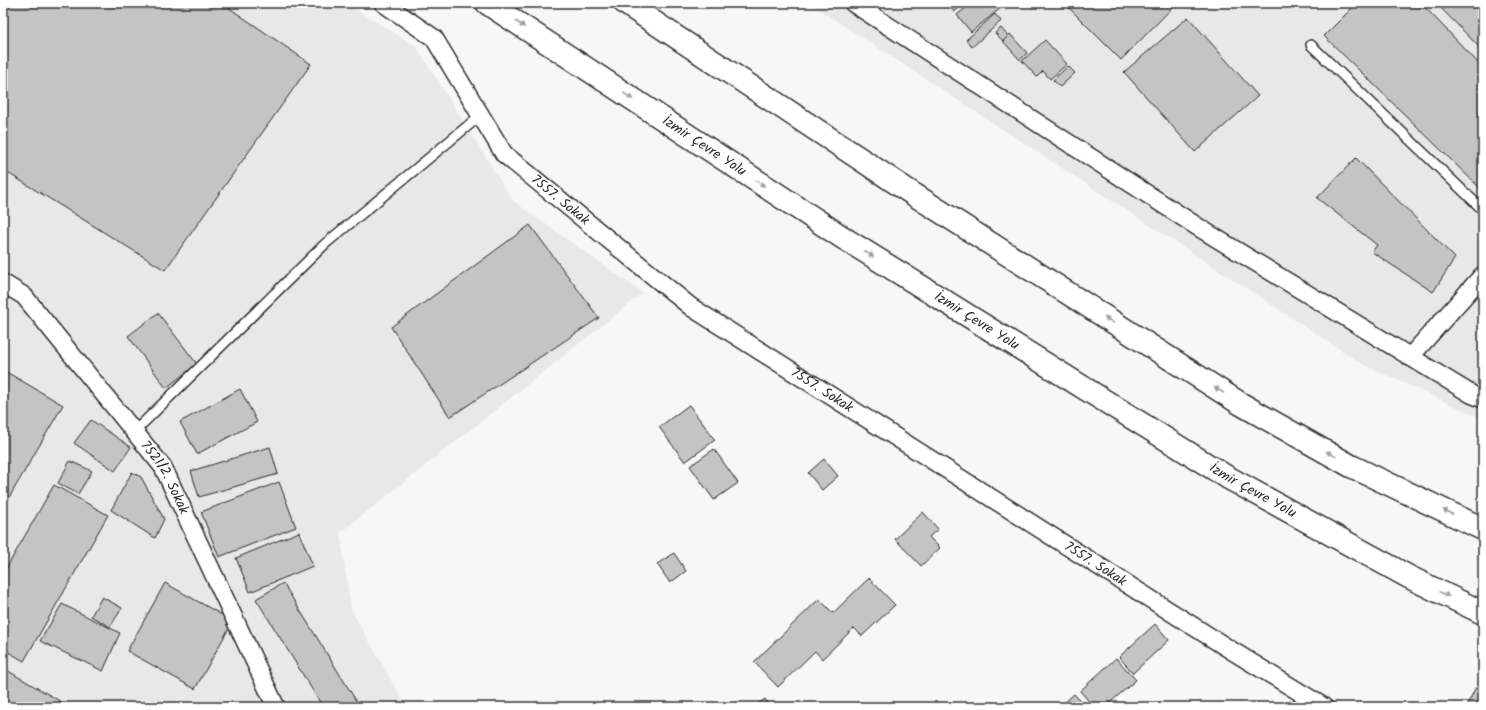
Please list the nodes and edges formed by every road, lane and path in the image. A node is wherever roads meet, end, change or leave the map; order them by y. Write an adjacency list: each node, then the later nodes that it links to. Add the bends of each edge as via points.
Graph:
1 (383, 3): 6 (street, 7557. Sokak, via 434,38)
2 (487, 3): 14 (highway, İzmir Çevre Yolu, one-way to 14, via 845,239 1228,477 1409,577)
3 (625, 3): 13 (highway, one-way to 3, via 1351,466 1241,404 916,196)
4 (853, 3): 10 (street, via 1198,227)
5 (1311, 45): 7 (lane)
6 (481, 115): 12 (lane, via 325,244); 16 (street, 7557. Sokak, via 504,154 691,307)
7 (1483, 210)
8 (1483, 275): 10 (street)
9 (3, 284): 12 (street, 7521/2. Sokak, via 24,296)
10 (1410, 357): 11 (street)
11 (1483, 399)
12 (135, 431): 15 (street, 7521/2. Sokak, via 164,467)
13 (1483, 529)
14 (1483, 613)
15 (276, 707)
16 (1324, 707)

